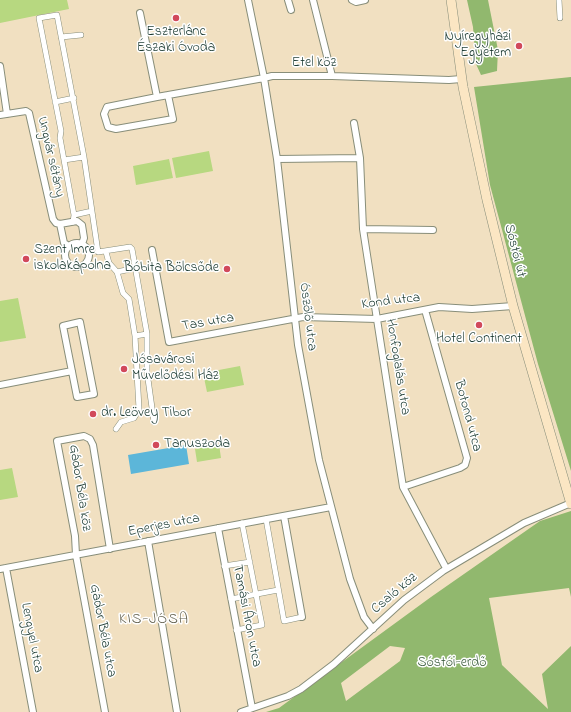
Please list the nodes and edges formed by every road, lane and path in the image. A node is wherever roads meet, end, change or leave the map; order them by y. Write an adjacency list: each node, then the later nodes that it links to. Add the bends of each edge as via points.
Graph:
1 (248, 0): 15 (street, Ószőlő utca)
2 (288, 0): 8 (street)
3 (312, 0): 14 (street)
4 (352, 0): 5 (street)
5 (365, 0)
6 (450, 0): 16 (main road, Sóstói út)
7 (558, 0): 10 (street)
8 (291, 10)
9 (140, 13): 18 (street)
10 (560, 18)
11 (81, 35): 12 (street)
12 (62, 38): 19 (street, Ungvár sétány); 20 (street, Ungvár sétány, via 57,15 39,18)
13 (0, 66): 21 (street)
14 (332, 76): 15 (street, Etel köz); 16 (street, Etel köz)
15 (264, 78): 17 (street, Etel köz); 25 (street, Ószőlő utca)
16 (461, 79): 40 (main road, Sóstói út)
17 (168, 95): 18 (street, Etel köz); 18 (street, Etel köz, via 172,119 116,129 108,127 104,114 107,107)
18 (157, 97)
19 (74, 98): 20 (street, Ungvár sétány); 24 (street, Ungvár sétány)
20 (55, 102): 27 (street, Ungvár sétány)
21 (8, 114): 22 (street); 31 (street, Ungvár sétány, via 26,111 29,113 49,205 53,219)
22 (0, 115)
23 (354, 123): 26 (street, Honfoglalás utca)
24 (84, 157): 27 (street, Ungvár sétány); 28 (street, Ungvár sétány)
25 (277, 158): 26 (street); 43 (street, Ószőlő utca)
26 (360, 158): 32 (street, Honfoglalás utca)
27 (64, 160): 29 (street, Ungvár sétány)
28 (92, 211): 29 (street); 37 (street, Ungvár sétány, via 98,252)
29 (74, 215): 30 (street, Ungvár sétány)
30 (72, 222): 31 (street); 34 (street, Ungvár sétány, via 77,221 82,225)
31 (60, 224): 35 (street, Ungvár sétány, via 64,243)
32 (363, 228): 33 (street); 42 (street, Honfoglalás utca)
33 (433, 230)
34 (82, 244): 35 (street); 35 (street, Ungvár sétány, via 88,251 88,258 85,263 77,266 69,264 66,257)
35 (69, 246)
36 (152, 250): 43 (street, Tas utca, via 169,342)
37 (106, 252): 38 (street, via 132,249); 39 (street, via 109,263)
38 (135, 268): 39 (street); 44 (street)
39 (117, 272): 45 (street, via 124,293 129,299)
40 (513, 306): 41 (street, Kond utca, via 472,309 440,307); 51 (main road, Sóstói út)
41 (425, 310): 42 (street, Kond utca); 50 (street, Botond utca, via 467,458 465,465 460,468)
42 (377, 318): 43 (street, Kond utca); 50 (street, Honfoglalás utca)
43 (295, 320): 52 (street, Ószőlő utca, via 307,399)
44 (147, 334): 45 (street); 48 (street, via 147,372)
45 (135, 336): 49 (street, via 139,408 134,418 121,422)
46 (72, 371): 46 (street, via 77,397 94,394 80,322 63,326); 47 (street)
47 (0, 385)
48 (154, 422)
49 (116, 429)
50 (403, 488): 63 (street, Honfoglalás utca)
51 (571, 503): 63 (street, Csaló köz, via 524,523)
52 (331, 507): 53 (street, Eperjes utca); 68 (street, Ószőlő utca, via 350,579 364,617)
53 (284, 516): 54 (street, Eperjes utca); 67 (street)
54 (266, 519): 55 (street, Eperjes utca); 64 (street)
55 (242, 523): 56 (street, Eperjes utca); 60 (street)
56 (218, 528): 57 (street, Eperjes utca); 61 (street, Tamási Áron utca)
57 (148, 541): 58 (street, Eperjes utca); 73 (street)
58 (110, 549): 59 (street, Eperjes utca); 59 (street, Gádor Béla köz, via 93,445 90,438 84,436 57,441 75,536)
59 (76, 555): 62 (street, Eperjes utca); 72 (street, Gádor Béla utca)
60 (250, 562): 61 (street); 65 (street)
61 (224, 566): 66 (street, Tamási Áron utca)
62 (3, 568): 71 (street, Lengyel utca)
63 (446, 568): 68 (street, Csaló köz, via 404,600)
64 (278, 590): 65 (street); 67 (street, via 284,621)
65 (256, 594): 66 (street); 69 (street, via 262,625)
66 (230, 599): 69 (street, Tamási Áron utca)
67 (302, 617)
68 (373, 629): 70 (street, Csaló köz, via 301,689)
69 (236, 630): 70 (street, Tamási Áron utca)
70 (252, 708): 74 (street, Csaló köz)
71 (33, 712)
72 (105, 712)
73 (177, 712)
74 (241, 712)

